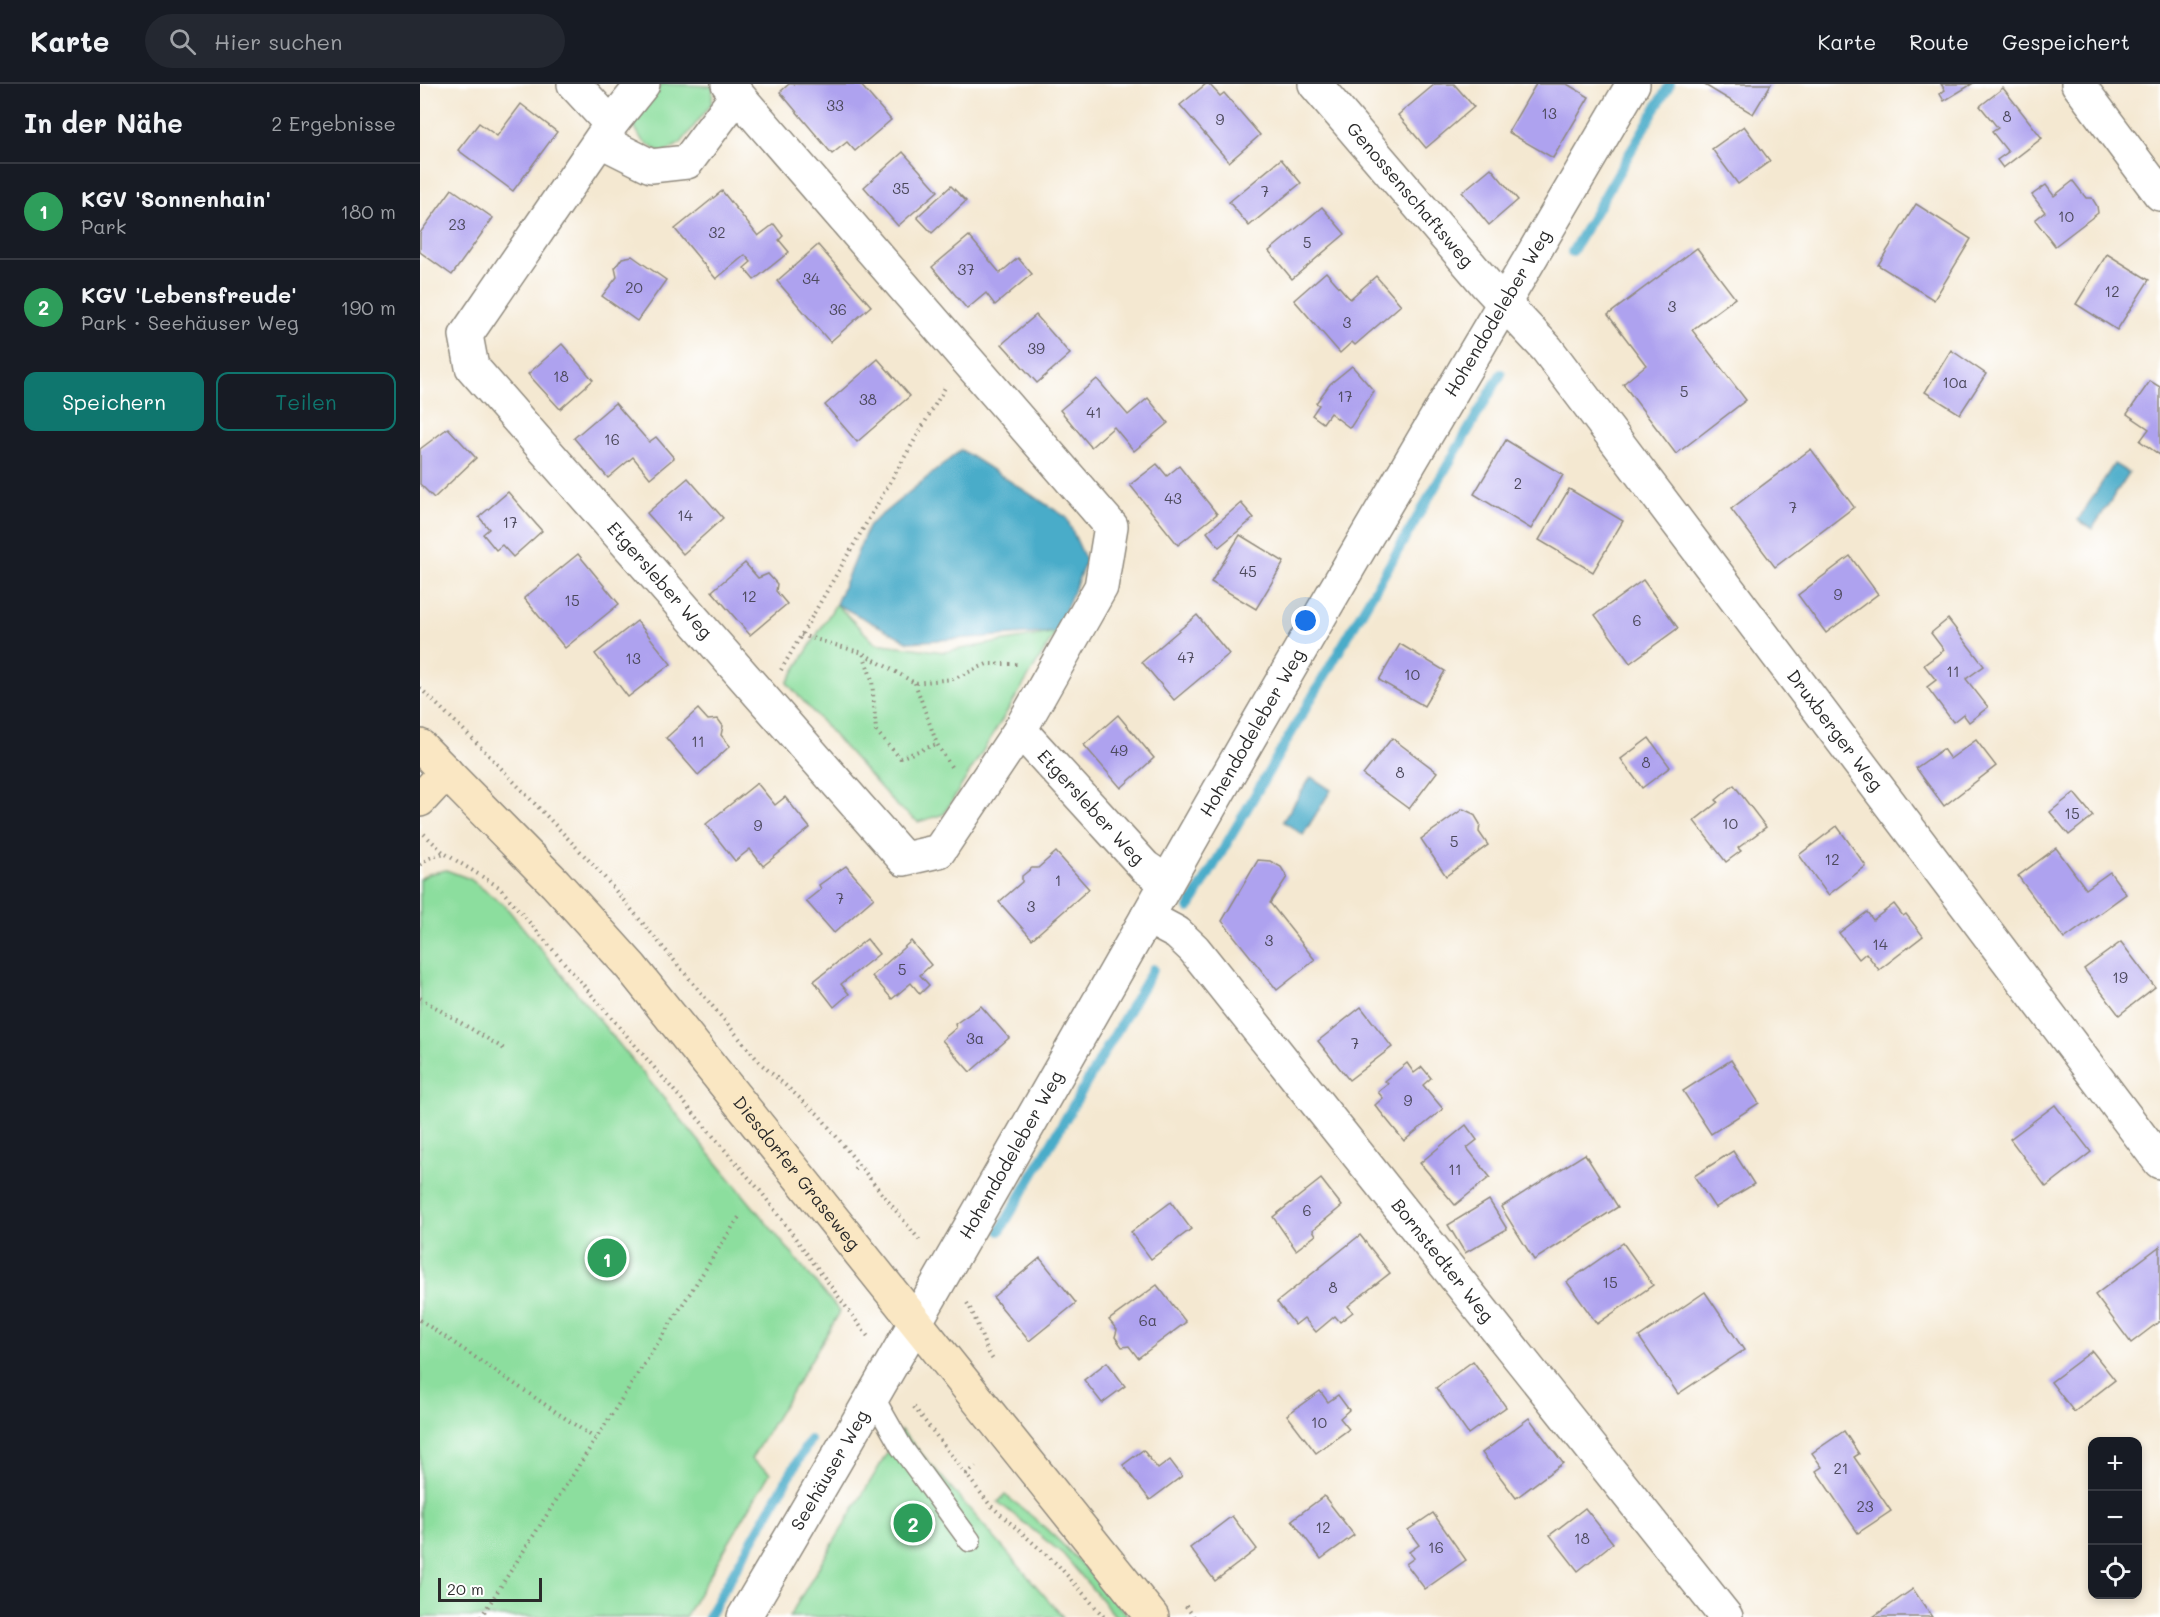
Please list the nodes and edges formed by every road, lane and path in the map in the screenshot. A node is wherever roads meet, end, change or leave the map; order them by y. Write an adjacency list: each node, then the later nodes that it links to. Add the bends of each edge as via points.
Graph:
1 (574, 84): 7 (street)
2 (643, 84): 7 (street, Etgersleber Weg)
3 (1315, 84): 9 (street, Genossenschaftsweg)
4 (1633, 84): 9 (street, Hohendodeleber Weg)
5 (2078, 84): 8 (street)
6 (733, 90): 7 (street, Etgersleber Weg, via 687,162 651,165); 10 (street, Etgersleber Weg)
7 (606, 133): 16 (street, Etgersleber Weg, via 466,336 472,367)
8 (2160, 194)
9 (1504, 303): 26 (street, Hohendodeleber Weg); 30 (street, Druxberger Weg, via 1547,349)
10 (963, 357): 11 (path); 13 (street, Etgersleber Weg, via 1111,526 1101,587)
11 (801, 635): 12 (path); 16 (path)
12 (863, 654): 14 (path); 18 (path, via 872,681 876,731 900,758)
13 (1048, 680): 14 (path, via 1017,664 987,664 953,679); 17 (street, Etgersleber Weg)
14 (915, 683): 18 (path)
15 (420, 688): 31 (path, via 599,871 761,1064 819,1115)
16 (764, 699): 22 (street, Etgersleber Weg, via 904,859 939,851)
17 (1020, 730): 22 (street, Etgersleber Weg); 26 (street, Etgersleber Weg, via 1145,867)
18 (937, 744): 22 (path)
19 (420, 746): 20 (main road, Diesdorfer Graseweg)
20 (446, 772): 21 (main road); 36 (main road, Diesdorfer Graseweg, via 631,967)
21 (420, 800)
22 (972, 802)
23 (420, 830): 24 (path)
24 (444, 853): 25 (path); 37 (path, via 499,887 762,1193)
25 (420, 866)
26 (1167, 882): 27 (street, Hohendodeleber Weg)
27 (1147, 917): 36 (street, Hohendodeleber Weg); 48 (street, Bornstedter Weg, via 1177,933 1194,950)
28 (420, 998): 29 (path)
29 (506, 1050)
30 (2160, 1162)
31 (859, 1165): 32 (path); 34 (path)
32 (854, 1169)
33 (741, 1214): 40 (path)
34 (924, 1245)
35 (420, 1320): 40 (path)
36 (916, 1323): 38 (street, Seehäuser Weg); 47 (main road, Diesdorfer Graseweg)
37 (872, 1343)
38 (873, 1397): 43 (lane, via 902,1448); 45 (street, Seehäuser Weg)
39 (913, 1405): 42 (path)
40 (596, 1439): 44 (path)
41 (975, 1467): 42 (path)
42 (966, 1474): 46 (path, via 990,1505 1058,1565)
43 (970, 1541)
44 (481, 1617)
45 (744, 1617)
46 (1104, 1617)
47 (1152, 1617)
48 (1726, 1617)

